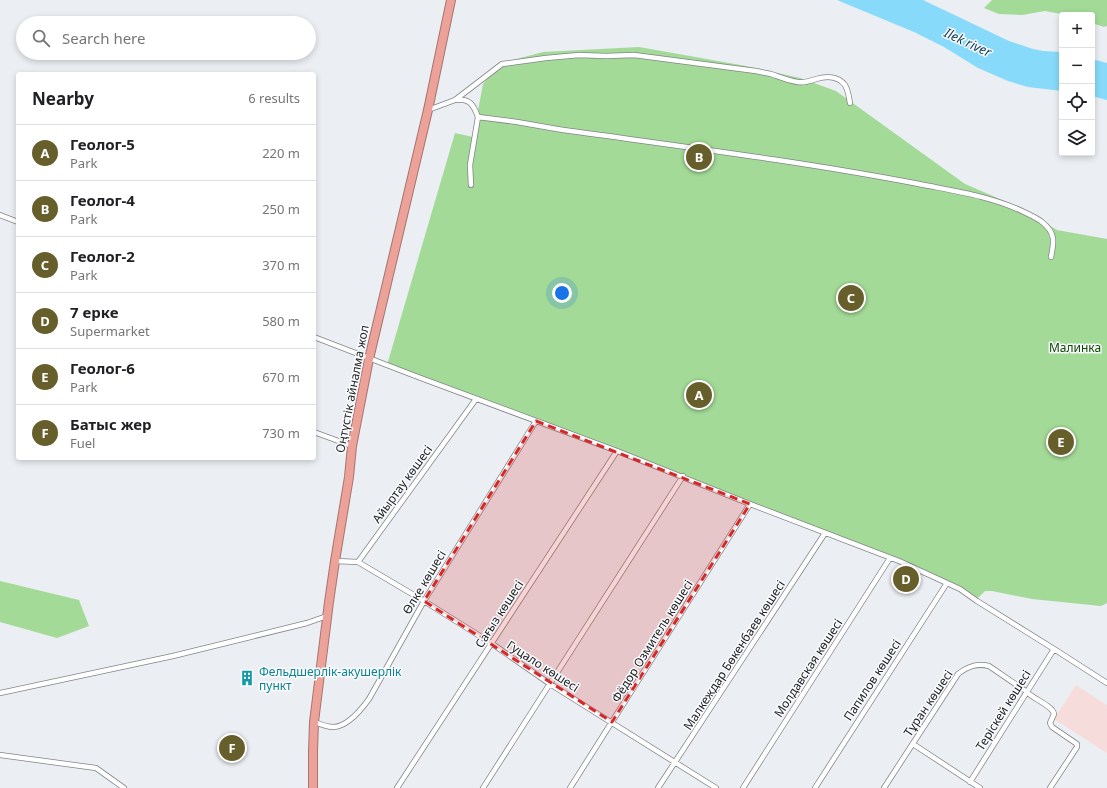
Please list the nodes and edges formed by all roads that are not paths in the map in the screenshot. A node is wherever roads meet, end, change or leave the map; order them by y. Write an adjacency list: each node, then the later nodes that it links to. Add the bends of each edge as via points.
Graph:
1 (451, 0): 4 (highway, Оңтүстік айналма жол)
2 (455, 100): 3 (street, via 502,64 579,55 634,55 756,71 790,81 810,82 826,77 833,78 845,85); 4 (street); 5 (street, via 463,99 469,102)
3 (850, 103)
4 (428, 110): 11 (highway, Оңтүстік айналма жол)
5 (478, 117): 6 (street, via 470,165); 9 (street, via 817,165 981,197 1012,206 1042,222 1053,235)
6 (472, 185)
7 (0, 215): 8 (street)
8 (16, 221)
9 (1051, 257)
10 (316, 338): 11 (street)
11 (369, 359): 12 (street); 15 (highway, Оңтүстік айналма жол)
12 (476, 399): 13 (street); 22 (street, Айыртау көшесі)
13 (536, 421): 16 (street); 24 (street, Өлке көшесі)
14 (316, 433): 15 (street)
15 (352, 446): 21 (highway, Оңтүстік айналма жол)
16 (617, 451): 17 (street); 26 (street, Сағыз көшесі)
17 (683, 476): 18 (street); 28 (street)
18 (750, 504): 19 (street); 33 (street, Фёдор Озмитель көшесі)
19 (826, 534): 20 (street); 36 (street, Малкеждар Бөкенбаев көшесі)
20 (890, 558): 23 (street); 45 (street, Молдавская көшесі)
21 (335, 561): 22 (street); 25 (highway, Оңтүстік айналма жол)
22 (358, 562): 24 (street, Гуцало көшесі)
23 (947, 582): 27 (street); 46 (street, Папилов көшесі)
24 (424, 601): 26 (street, Гуцало көшесі); 32 (street, Өлке көшесі, via 362,710 339,726 329,727)
25 (327, 616): 31 (street, via 173,656); 32 (highway, Оңтүстік айналма жол)
26 (491, 643): 28 (street, Гуцало көшесі); 40 (street, Сағыз көшесі)
27 (1054, 649): 29 (street); 30 (street, Теріскей көшесі)
28 (550, 684): 33 (street, Гуцало көшесі); 41 (street)
29 (1107, 684)
30 (1027, 692): 34 (street, Тұран көшесі, via 989,666 967,667 958,674); 37 (street, Теріскей көшесі); 49 (street, Тұран көшесі, via 1053,710 1050,723 1052,727 1077,744)
31 (0, 693)
32 (314, 722): 39 (highway, Оңтүстік айналма жол)
33 (612, 722): 36 (street, Гуцало көшесі); 42 (street, Фёдор Озмитель көшесі)
34 (913, 744): 37 (street); 47 (street, Тұран көшесі)
35 (0, 755): 38 (street, via 96,768)
36 (675, 762): 43 (street, Малкеждар Бөкенбаев көшесі); 44 (street, Гуцало көшесі)
37 (970, 782): 48 (street)
38 (124, 788)
39 (313, 788)
40 (397, 788)
41 (483, 788)
42 (570, 788)
43 (658, 788)
44 (716, 788)
45 (743, 788)
46 (815, 788)
47 (884, 788)
48 (980, 788)
49 (1050, 788)

